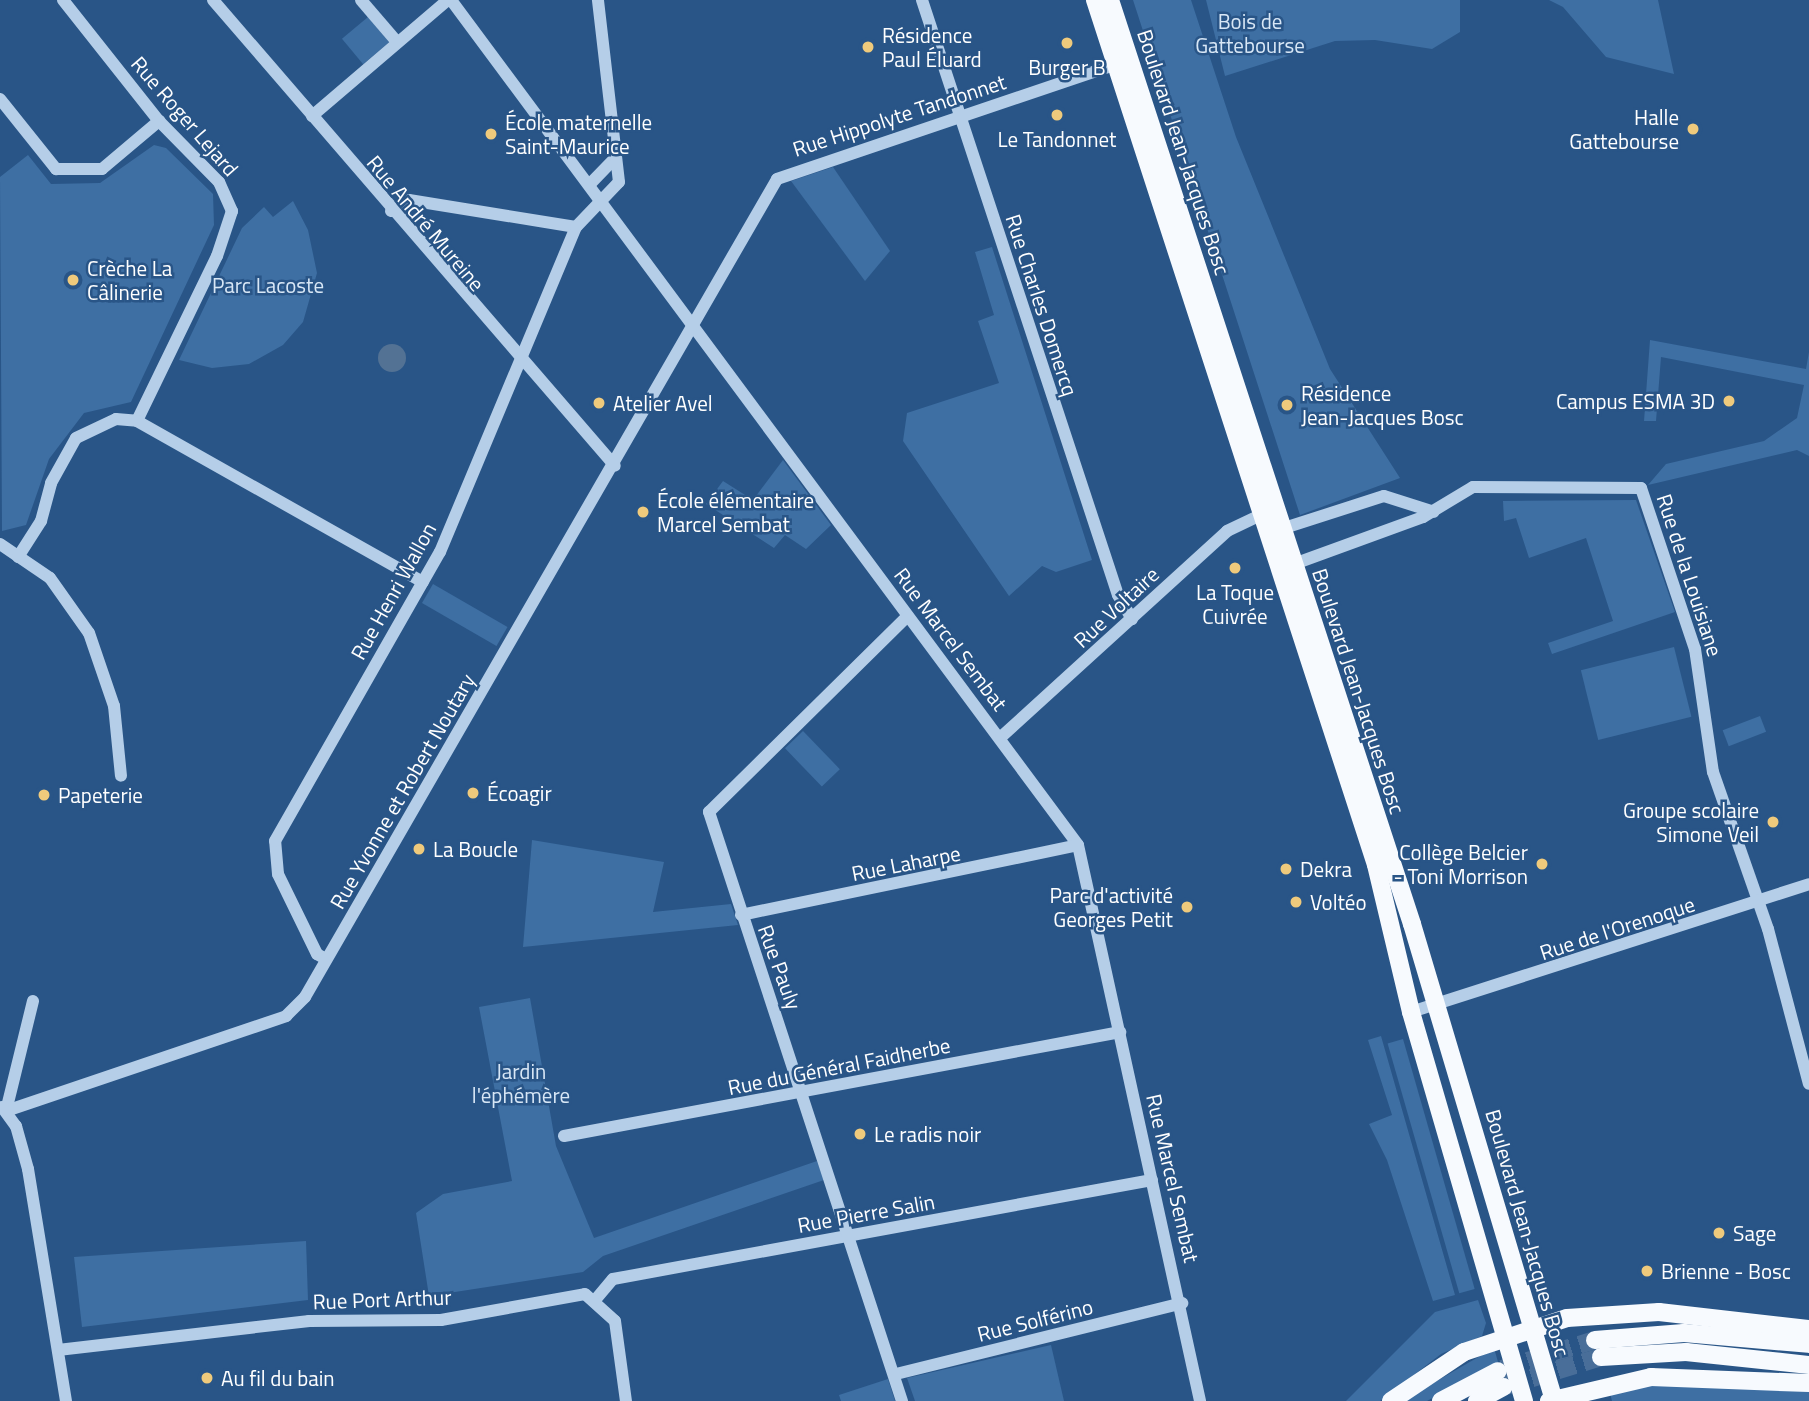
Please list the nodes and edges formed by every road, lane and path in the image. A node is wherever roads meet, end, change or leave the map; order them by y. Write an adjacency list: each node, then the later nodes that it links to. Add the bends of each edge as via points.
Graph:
1 (63, 0): 16 (street, Rue Roger Lejard)
2 (213, 0): 14 (street, Rue André Mureine)
3 (361, 0): 10 (street)
4 (450, 0): 10 (street); 18 (street, Rue Marcel Sembat)
5 (598, 0): 17 (street)
6 (922, 0): 15 (street, Rue Charles Domercq)
7 (1095, 0): 11 (main road, Boulevard Jean-Jacques Bosc)
8 (1110, 0): 9 (main road, Boulevard Jean-Jacques Bosc)
9 (1123, 38): 11 (street); 13 (main road, Boulevard Jean-Jacques Bosc)
10 (397, 43): 14 (street)
11 (1116, 64): 13 (street, via 1127,72); 15 (street, Rue Hippolyte Tandonnet); 26 (main road, Boulevard Jean-Jacques Bosc)
12 (0, 99): 16 (street, via 56,169 102,169)
13 (1147, 114): 26 (main road, Boulevard Jean-Jacques Bosc)
14 (312, 116): 20 (street, Rue André Mureine)
15 (960, 116): 22 (street, Rue Hippolyte Tandonnet, via 777,179); 35 (street, Rue Charles Domercq, via 1118,594)
16 (159, 121): 24 (street, Rue Roger Lejard, via 219,182 232,211 217,256)
17 (614, 159): 18 (street); 19 (street, via 619,183)
18 (590, 184): 19 (street, Rue Marcel Sembat)
19 (602, 201): 21 (street); 22 (street, Rue Marcel Sembat)
20 (391, 211): 21 (street, via 409,200); 23 (street, Rue André Mureine)
21 (576, 227): 23 (street, Rue Henri Wallon)
22 (694, 326): 25 (street, Rue Yvonne et Robert Noutary); 34 (street, Rue Marcel Sembat)
23 (518, 360): 25 (street, Rue André Mureine); 33 (street, Rue Henri Wallon)
24 (137, 421): 31 (street, via 93,424 76,438 51,483 41,521); 33 (street)
25 (615, 466): 43 (street, Rue Yvonne et Robert Noutary)
26 (1269, 511): 28 (main road, Boulevard Jean-Jacques Bosc); 35 (street, Rue Voltaire, via 1227,531)
27 (1434, 512): 28 (street, via 1384,496); 32 (street, Rue de la Louisiane); 41 (street, Rue de la Louisiane, via 1474,487 1641,488 1695,649 1711,762)
28 (1275, 531): 32 (main road, Boulevard Jean-Jacques Bosc); 38 (main road, Boulevard Jean-Jacques Bosc)
29 (0, 544): 31 (street)
30 (0, 552): 31 (street)
31 (18, 557): 37 (street, via 50,578 89,633 114,706)
32 (1294, 564): 45 (main road, Boulevard Jean-Jacques Bosc)
33 (423, 582): 43 (street, Rue Henri Wallon, via 275,841 278,874 317,954)
34 (908, 616): 36 (street, Rue Marcel Sembat); 42 (street, Rue Pauly, via 713,806 710,819)
35 (1132, 619): 36 (street, Rue Voltaire)
36 (1001, 737): 39 (street, Rue Marcel Sembat)
37 (121, 776)
38 (1362, 820): 45 (street, via 1385,862 1420,979); 46 (main road, Boulevard Jean-Jacques Bosc, via 1394,926)
39 (1077, 845): 42 (street, Rue Laharpe); 47 (street, Rue Marcel Sembat)
40 (1809, 884): 41 (street, Rue de l'Orenoque)
41 (1756, 902): 45 (street, Rue de l'Orenoque); 48 (street, Rue de la Louisiane)
42 (741, 915): 49 (street, Rue Pauly)
43 (326, 959): 50 (street, Rue Yvonne et Robert Noutary, via 286,1016)
44 (33, 1001): 50 (street)
45 (1437, 1005): 46 (street, Rue de l'Orenoque); 56 (main road, Boulevard Jean-Jacques Bosc)
46 (1411, 1012): 58 (main road, Boulevard Jean-Jacques Bosc)
47 (1121, 1032): 49 (street, Rue du Général Faidherbe); 52 (street, Rue Marcel Sembat)
48 (1809, 1084)
49 (803, 1093): 51 (street, Rue du Général Faidherbe); 53 (street, Rue Pauly)
50 (3, 1108): 60 (street, via 29,1169)
51 (564, 1136)
52 (1152, 1180): 53 (street, Rue Pierre Salin); 55 (street, Rue Marcel Sembat)
53 (849, 1236): 54 (street, Rue Pierre Salin, via 613,1279); 62 (street, Rue Pauly)
54 (596, 1299): 60 (street, Rue Port Arthur, via 569,1294 441,1320 309,1321); 65 (street, via 615,1321)
55 (1182, 1303): 62 (street, Rue Solférino); 67 (street, Rue Marcel Sembat)
56 (1532, 1326): 57 (main road, via 1587,1315 1659,1312); 58 (main road); 72 (main road, Boulevard Jean-Jacques Bosc)
57 (1809, 1329)
58 (1504, 1335): 68 (main road, via 1437,1365); 71 (main road, Boulevard Jean-Jacques Bosc)
59 (1809, 1344): 61 (main road, via 1684,1333 1598,1349 1686,1352)
60 (58, 1350): 64 (street)
61 (1809, 1365)
62 (896, 1374): 66 (street, Rue Pauly)
63 (1809, 1383): 72 (main road, via 1651,1377)
64 (66, 1401)
65 (626, 1401)
66 (902, 1401)
67 (1200, 1401)
68 (1391, 1401)
69 (1441, 1401): 70 (main road, via 1501,1379)
70 (1477, 1401)
71 (1524, 1401)
72 (1552, 1401)

